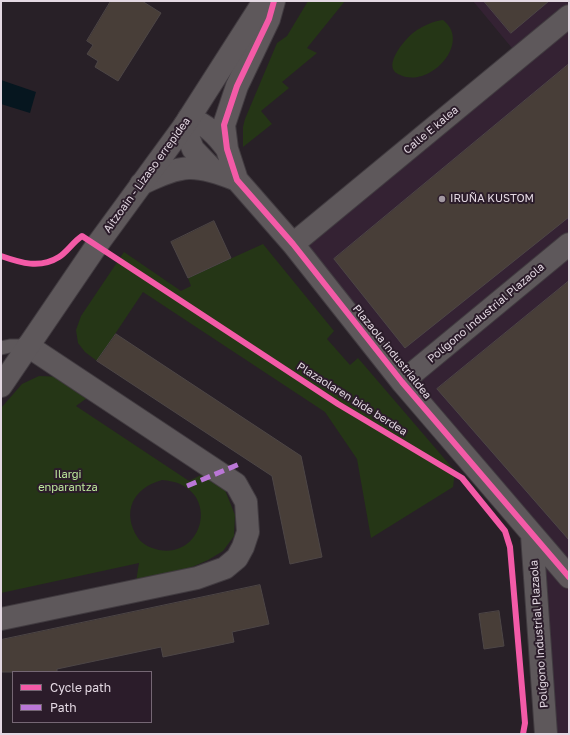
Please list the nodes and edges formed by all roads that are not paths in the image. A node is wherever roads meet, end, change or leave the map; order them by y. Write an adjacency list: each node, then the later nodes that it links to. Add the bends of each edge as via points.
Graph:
1 (264, 1): 4 (street, Aitzoain - Lizaso errepidea)
2 (274, 1): 5 (street, via 269,19 228,108 224,125)
3 (569, 16): 9 (street, Calle E kalea)
4 (186, 122): 5 (street, via 203,124 216,134); 6 (street, via 193,149); 8 (street, Aitzoain - Lizaso errepidea)
5 (227, 149): 7 (street)
6 (214, 171): 7 (street); 8 (street, via 194,167 176,169)
7 (237, 180): 9 (street, Plazaola industrialdea)
8 (141, 184): 11 (street, Aitzoain - Lizaso errepidea)
9 (293, 244): 13 (street, Plazaola industrialdea)
10 (569, 244): 13 (street, Polígono Industrial Plazaola)
11 (28, 346): 12 (lane); 14 (street, Aitzoain - Lizaso errepidea); 17 (street, via 236,484 246,502 248,532 237,558 225,568 197,578)
12 (1, 348)
13 (402, 382): 15 (street, Plazaola industrialdea)
14 (1, 386)
15 (532, 535): 16 (street, Polígono Industrial Plazaola); 18 (street, Polígono Industrial Plazaola)
16 (568, 572)
17 (1, 619)
18 (546, 734)

